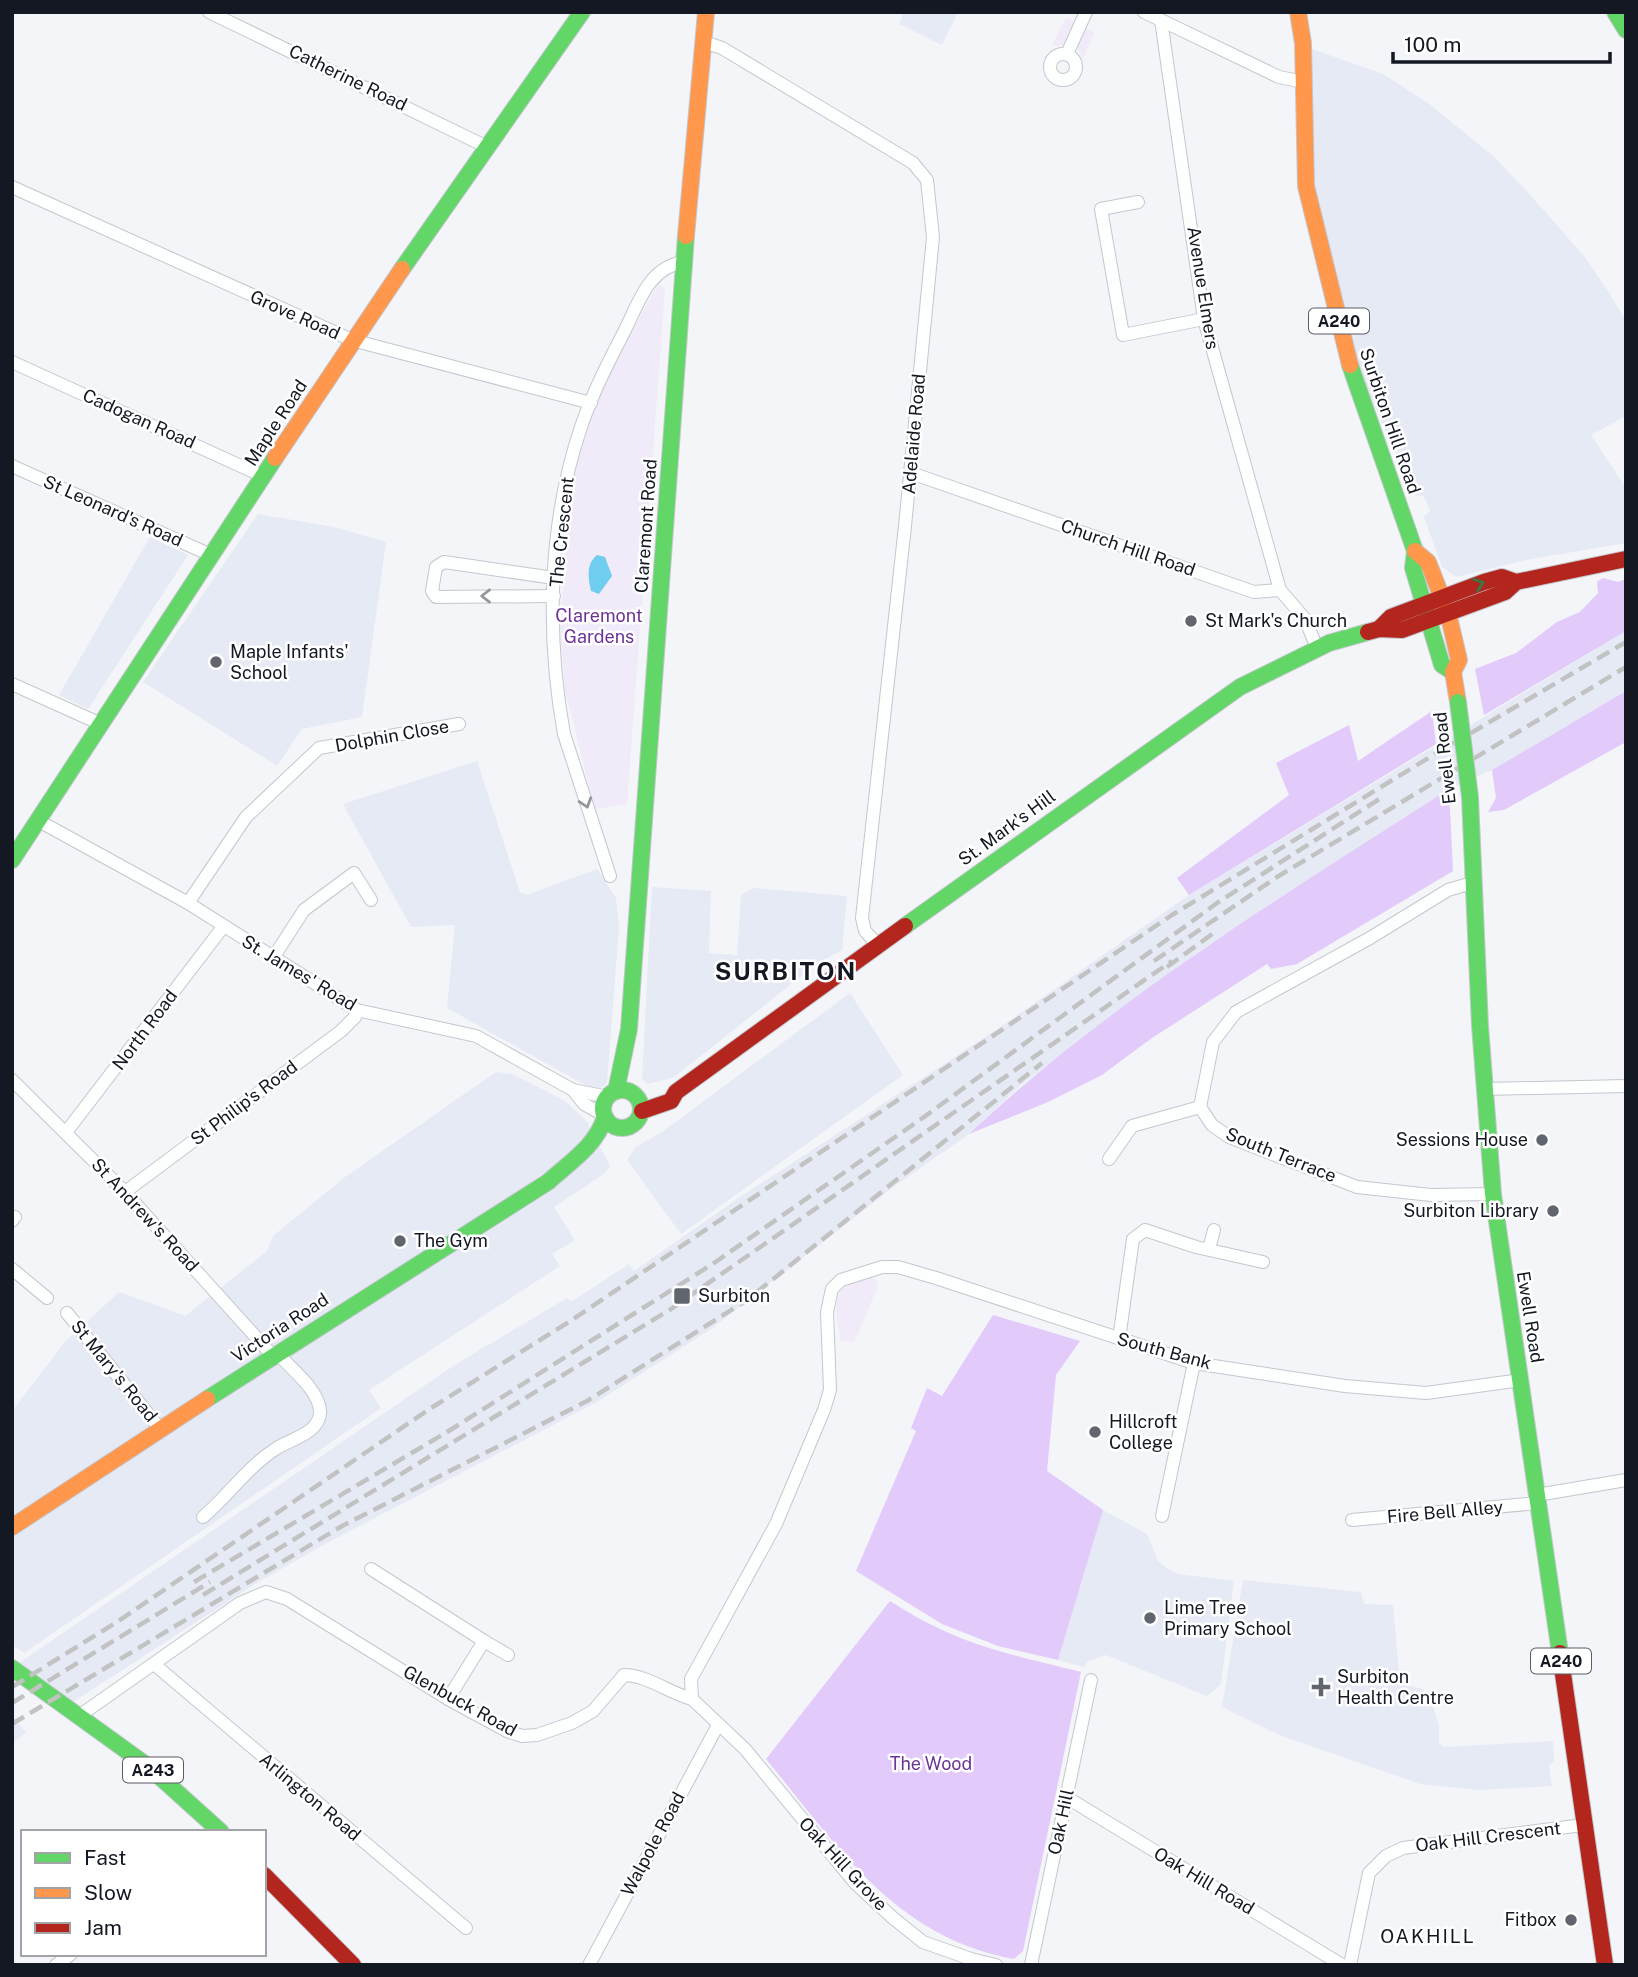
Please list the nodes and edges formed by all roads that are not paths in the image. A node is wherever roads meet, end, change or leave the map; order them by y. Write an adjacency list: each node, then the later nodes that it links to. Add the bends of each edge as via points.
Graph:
1 (209, 12): 13 (street, Catherine Road)
2 (582, 12): 13 (main road, Maple Road)
3 (706, 12): 10 (main road, Claremont Road)
4 (1086, 12): 11 (street)
5 (1144, 12): 8 (street)
6 (1298, 12): 12 (main road, Surbiton Hill Road / A240)
7 (1615, 12): 9 (main road)
8 (1161, 20): 12 (street, via 1279,77); 17 (street, Avenue Elmers)
9 (1626, 30)
10 (704, 42): 16 (main road, Claremont Road); 22 (street, Adelaide Road, via 722,48 913,163 927,180 933,237)
11 (1067, 54)
12 (1304, 82): 24 (main road, Surbiton Hill Road / A240, via 1306,187 1353,379)
13 (485, 146): 18 (main road, Maple Road)
14 (12, 187): 18 (street, Grove Road)
15 (1138, 202): 17 (street, via 1101,209 1123,335)
16 (684, 262): 20 (street, The Crescent, via 664,267 652,279); 52 (main road, Claremont Road)
17 (1204, 320): 29 (street, Avenue Elmers)
18 (352, 340): 20 (street, Grove Road); 23 (main road, Maple Road)
19 (12, 362): 23 (street, Cadogan Road)
20 (591, 403): 27 (street, The Crescent, via 568,470)
21 (12, 466): 25 (street, St Leonard's Road)
22 (911, 473): 29 (street, Church Hill Road, via 1254,592); 49 (street, Adelaide Road, via 862,918 865,931)
23 (265, 477): 25 (main road, Maple Road)
24 (1415, 551): 31 (main road, Surbiton Hill Road / A240, via 1428,562); 32 (main road, Surbiton Hill Road / A240, via 1413,568)
25 (213, 556): 39 (main road, Maple Road)
26 (1626, 559): 28 (main road)
27 (554, 579): 30 (street, The Crescent); 30 (street, one-way to 27, via 436,597 432,591 436,567 444,562)
28 (1516, 582): 31 (main road, St. Mark's Hill, one-way to 28, via 1502,577); 33 (main road, St. Mark's Hill, via 1506,592)
29 (1280, 590): 36 (street, via 1305,620)
30 (554, 596): 44 (street, The Crescent, one-way to 44, via 555,674 567,744)
31 (1443, 597): 32 (main road, St. Mark's Hill); 33 (main road, A240)
32 (1424, 604): 34 (main road, A240); 35 (main road, St. Mark's Hill, via 1391,617)
33 (1448, 613): 34 (main road, St. Mark's Hill); 37 (main road, Ewell Road / A240, via 1459,660)
34 (1429, 620): 35 (main road, St. Mark's Hill, via 1395,632); 37 (main road, Ewell Road / A240, via 1442,665)
35 (1379, 629): 36 (main road, St. Mark's Hill)
36 (1317, 648): 49 (main road, St. Mark's Hill, via 1229,695)
37 (1453, 671): 45 (main road, Ewell Road / A240, bridge, via 1470,797)
38 (12, 684): 39 (street)
39 (101, 724): 41 (main road, Maple Road)
40 (459, 724): 47 (street, Dolphin Close, via 319,748 246,817)
41 (39, 821): 42 (main road, Maple Road); 47 (street, St. James' Road)
42 (19, 836): 43 (main road, Maple Road)
43 (12, 860)
44 (610, 876)
45 (1472, 883): 55 (main road, Ewell Road / A240); 59 (street, via 1448,890 1236,1012 1213,1042)
46 (371, 900): 50 (street, via 354,873 304,910)
47 (188, 903): 48 (street, St. James' Road)
48 (223, 927): 50 (street, St. James' Road); 62 (street, North Road)
49 (878, 946): 58 (main road, St. Mark's Hill, via 676,1092 671,1101)
50 (273, 958): 51 (street, St. James' Road)
51 (356, 1010): 56 (street, St. James' Road, via 476,1036); 65 (street, St Philip's Road, via 341,1031)
52 (628, 1043): 57 (main road, Claremont Road); 58 (main road, Claremont Road)
53 (12, 1080): 62 (street, St Andrew's Road)
54 (1626, 1086): 55 (street)
55 (1484, 1089): 66 (main road, Ewell Road / A240)
56 (573, 1090): 57 (street, St. James' Road); 60 (street, St. James' Road, via 584,1104)
57 (612, 1094): 58 (main road); 60 (main road, via 603,1107)
58 (638, 1101): 61 (main road, via 634,1125)
59 (1200, 1107): 63 (street, via 1132,1126); 66 (street, South Terrace, via 1212,1125 1229,1137 1357,1187 1431,1195)
60 (605, 1116): 61 (main road); 64 (main road, Victoria Road, via 600,1133)
61 (621, 1128): 64 (main road, Victoria Road, via 612,1142)
62 (67, 1131): 65 (street, St Andrew's Road)
63 (1109, 1159)
64 (571, 1164): 74 (main road, Victoria Road)
65 (125, 1192): 74 (street, St Andrew's Road)
66 (1493, 1194): 76 (main road, Ewell Road / A240)
67 (1214, 1230): 68 (street)
68 (1209, 1249): 69 (street); 73 (street, via 1145,1230 1137,1233)
69 (1263, 1262)
70 (12, 1269): 71 (street)
71 (47, 1298)
72 (67, 1313): 77 (street, St Mary's Road)
73 (1119, 1339): 75 (street, South Bank); 91 (street, South Bank, via 898,1267 882,1267 841,1280 828,1300 830,1390 824,1410 776,1524 691,1679)
74 (275, 1355): 77 (main road, Victoria Road); 81 (street, St Andrew's Road, via 319,1402 316,1427 254,1464)
75 (1194, 1363): 76 (street, South Bank, via 1426,1393); 80 (street)
76 (1521, 1380): 79 (main road, Ewell Road / A240)
77 (161, 1430): 83 (main road, Victoria Road)
78 (1626, 1480): 79 (street, Fire Bell Alley)
79 (1538, 1499): 82 (street, Fire Bell Alley); 95 (main road, Ewell Road / A240)
80 (1162, 1516)
81 (203, 1517)
82 (1352, 1520)
83 (12, 1527)
84 (372, 1569): 85 (street, via 394,1576)
85 (484, 1641): 86 (street); 90 (street)
86 (508, 1655)
87 (155, 1665): 90 (street, Glenbuck Road, via 240,1604 266,1592 287,1599); 92 (street, Glenbuck Road); 98 (street, Arlington Road)
88 (12, 1668): 92 (main road, A243)
89 (1091, 1680): 94 (street, Oak Hill)
90 (449, 1699): 91 (street, Glenbuck Road, via 522,1736 572,1723 593,1711 624,1675 638,1675 669,1693)
91 (692, 1699): 93 (street, Oak Hill Grove)
92 (79, 1716): 96 (main road, A243, via 149,1767)
93 (718, 1725): 100 (street, Walpole Road); 101 (street, Oak Hill Grove, via 745,1749 855,1883 893,1918 923,1942)
94 (1066, 1797): 102 (street, Oak Hill); 103 (street, Oak Hill Road)
95 (1583, 1825): 104 (street, Oak Hill Crescent, via 1403,1848 1386,1856 1369,1873); 105 (main road, Ewell Road / A240)
96 (220, 1830)
97 (266, 1877): 99 (main road)
98 (466, 1928)
99 (353, 1965)
100 (589, 1965)
101 (996, 1965)
102 (1031, 1965)
103 (1342, 1965)
104 (1350, 1965)
105 (1605, 1965)

